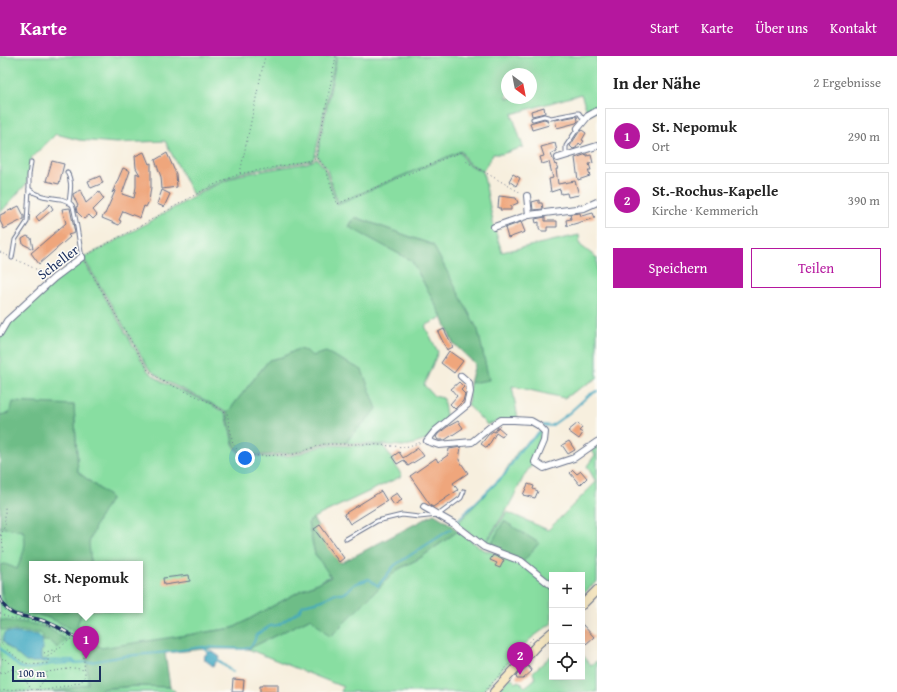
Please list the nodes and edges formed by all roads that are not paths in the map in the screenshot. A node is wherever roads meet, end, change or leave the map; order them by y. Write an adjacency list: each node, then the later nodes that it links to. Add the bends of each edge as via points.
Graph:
1 (597, 111): 3 (street)
2 (533, 119): 3 (lane, via 577,112)
3 (584, 120): 4 (street)
4 (578, 128): 6 (lane, via 566,146)
5 (597, 146): 6 (street)
6 (566, 156): 7 (street)
7 (558, 158)
8 (31, 162): 10 (lane, via 28,175)
9 (66, 172): 13 (lane, via 71,185)
10 (29, 189): 13 (lane, via 39,196); 17 (lane, via 27,222 15,240)
11 (527, 196): 14 (street)
12 (597, 202): 14 (street, via 584,208)
13 (69, 203): 16 (lane, via 75,211)
14 (529, 215): 15 (street)
15 (494, 227)
16 (82, 257): 18 (street, Scheller, via 54,278 7,321)
17 (12, 258)
18 (0, 333)
19 (461, 376): 20 (street, via 469,383 468,404 427,441 440,445 472,442 501,420 532,421 545,432 535,462 544,468 574,458)
20 (597, 442)
21 (464, 491): 23 (lane, via 460,498)
22 (424, 507): 23 (street)
23 (438, 515): 24 (lane, via 402,516 377,521); 25 (street, via 484,547 521,561)
24 (346, 539)
25 (549, 584)
26 (597, 590): 27 (street)
27 (585, 602)
28 (549, 635): 29 (street)
29 (494, 692)

